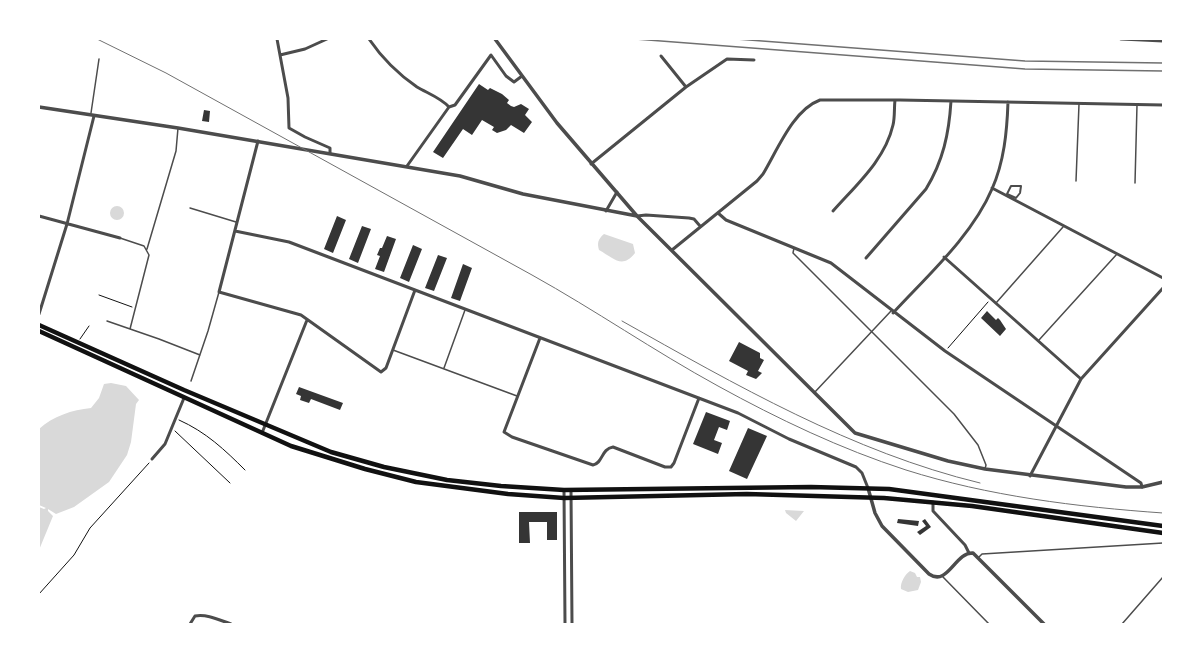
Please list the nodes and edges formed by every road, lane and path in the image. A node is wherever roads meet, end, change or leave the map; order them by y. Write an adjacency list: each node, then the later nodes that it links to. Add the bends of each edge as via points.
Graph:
1 (277, 39): 7 (street)
2 (326, 39): 7 (street)
3 (369, 39): 20 (street, via 398,72)
4 (495, 39): 11 (street)
5 (1121, 39): 6 (street)
6 (1163, 41)
7 (280, 55): 24 (street, via 288,98 289,128 326,144 330,148)
8 (661, 56): 12 (street)
9 (99, 59): 21 (lane)
10 (754, 60): 12 (street, via 727,59)
11 (522, 76): 20 (street, via 514,82 490,55 456,105); 25 (street)
12 (686, 87): 25 (street)
13 (895, 100): 14 (street); 34 (street, via 894,124 879,159); 35 (street, via 820,100 805,107 763,174)
14 (950, 101): 15 (street); 49 (street, via 947,141 933,176 926,189)
15 (1008, 102): 16 (street); 30 (street, via 1004,146)
16 (1079, 104): 17 (street); 27 (lane)
17 (1137, 105): 18 (street); 28 (lane)
18 (1163, 105)
19 (39, 107): 21 (street)
20 (449, 107): 26 (street)
21 (92, 115): 22 (street); 39 (street)
22 (178, 128): 23 (street); 45 (lane, via 176,151)
23 (258, 141): 24 (street); 38 (street)
24 (330, 153): 26 (street)
25 (591, 164): 31 (street)
26 (407, 166): 33 (street, via 460,176 523,194)
27 (1076, 181)
28 (1135, 183)
29 (1011, 186): 29 (street, via 1021,186 1016,198 1007,194)
30 (992, 188): 41 (street); 48 (street, via 969,227)
31 (617, 192): 33 (street); 37 (street)
32 (190, 208): 38 (lane)
33 (606, 210): 37 (street)
34 (833, 211)
35 (718, 213): 40 (street); 44 (street, via 726,220)
36 (39, 216): 39 (street)
37 (637, 216): 40 (street, via 690,218); 46 (street)
38 (237, 222): 42 (street)
39 (67, 224): 43 (street); 60 (street)
40 (700, 226): 46 (street)
41 (1065, 226): 47 (street); 56 (lane)
42 (235, 231): 52 (street, via 289,242); 53 (street)
43 (120, 238): 45 (lane, via 141,244)
44 (794, 248): 59 (street, via 831,263); 67 (lane, via 793,253)
45 (147, 249): 57 (lane, via 149,258)
46 (672, 250): 77 (street)
47 (1117, 254): 50 (street); 70 (lane)
48 (944, 257): 55 (street); 59 (street)
49 (866, 258)
50 (1163, 278)
51 (1163, 288): 75 (street)
52 (415, 290): 58 (street); 71 (street)
53 (219, 292): 61 (street, via 293,312); 73 (lane)
54 (99, 295): 57 (path)
55 (991, 299): 56 (street); 72 (path)
56 (996, 303): 70 (street)
57 (134, 308): 65 (lane)
58 (466, 310): 68 (street); 74 (lane)
59 (892, 312): 67 (lane); 72 (street)
60 (39, 314)
61 (307, 320): 71 (street, via 379,371 385,371); 82 (street)
62 (107, 321): 65 (lane)
63 (39, 325): 82 (main road)
64 (89, 326): 69 (path)
65 (130, 328): 73 (lane)
66 (39, 331): 79 (main road)
67 (872, 331): 77 (lane); 87 (lane, via 954,414 978,445 986,465)
68 (540, 338): 78 (street); 80 (street)
69 (80, 339)
70 (1038, 341): 75 (street)
71 (393, 350): 74 (lane)
72 (945, 351): 83 (street)
73 (200, 355): 76 (lane)
74 (444, 368): 78 (lane)
75 (1081, 379): 83 (street)
76 (191, 381)
77 (814, 392): 87 (street, via 850,429 861,435 948,461)
78 (518, 396): 80 (street, via 504,432 593,465 598,463 606,449 612,447 665,467 671,467 674,463)
79 (184, 398): 81 (street); 85 (main road)
80 (699, 398): 93 (street, via 846,462 860,470)
81 (175, 418): 84 (street); 88 (path, via 213,439)
82 (266, 425): 85 (street); 94 (main road, via 331,452 412,474 466,483)
83 (1056, 426): 89 (street); 92 (street, via 1141,483)
84 (171, 428): 86 (street, via 165,444); 91 (path)
85 (262, 433): 97 (main road, via 308,452 416,482 514,495)
86 (152, 459): 107 (path, via 90,528 74,555)
87 (985, 469): 89 (street)
88 (245, 470)
89 (1030, 476): 92 (street, via 1126,488)
90 (1163, 482): 92 (street)
91 (230, 483)
92 (1142, 487)
93 (868, 488): 95 (main road); 96 (street); 100 (main road, via 974,499 1078,516)
94 (564, 490): 95 (main road); 97 (street)
95 (571, 490): 98 (street)
96 (871, 497): 98 (main road, via 747,494); 99 (main road); 105 (street, via 878,519 885,530 929,574)
97 (564, 498): 98 (main road); 110 (street)
98 (571, 498): 111 (street)
99 (932, 504): 101 (main road, via 972,506); 103 (street, via 935,514 965,545)
100 (1163, 526)
101 (1163, 533)
102 (1163, 543): 104 (lane, via 982,554)
103 (969, 553): 104 (street); 105 (street)
104 (978, 558): 113 (street)
105 (942, 576): 112 (lane)
106 (1163, 577): 114 (lane)
107 (39, 594)
108 (190, 624): 109 (street, via 195,616 209,616)
109 (231, 624)
110 (565, 624)
111 (572, 624)
112 (989, 624)
113 (1044, 624)
114 (1122, 624)

